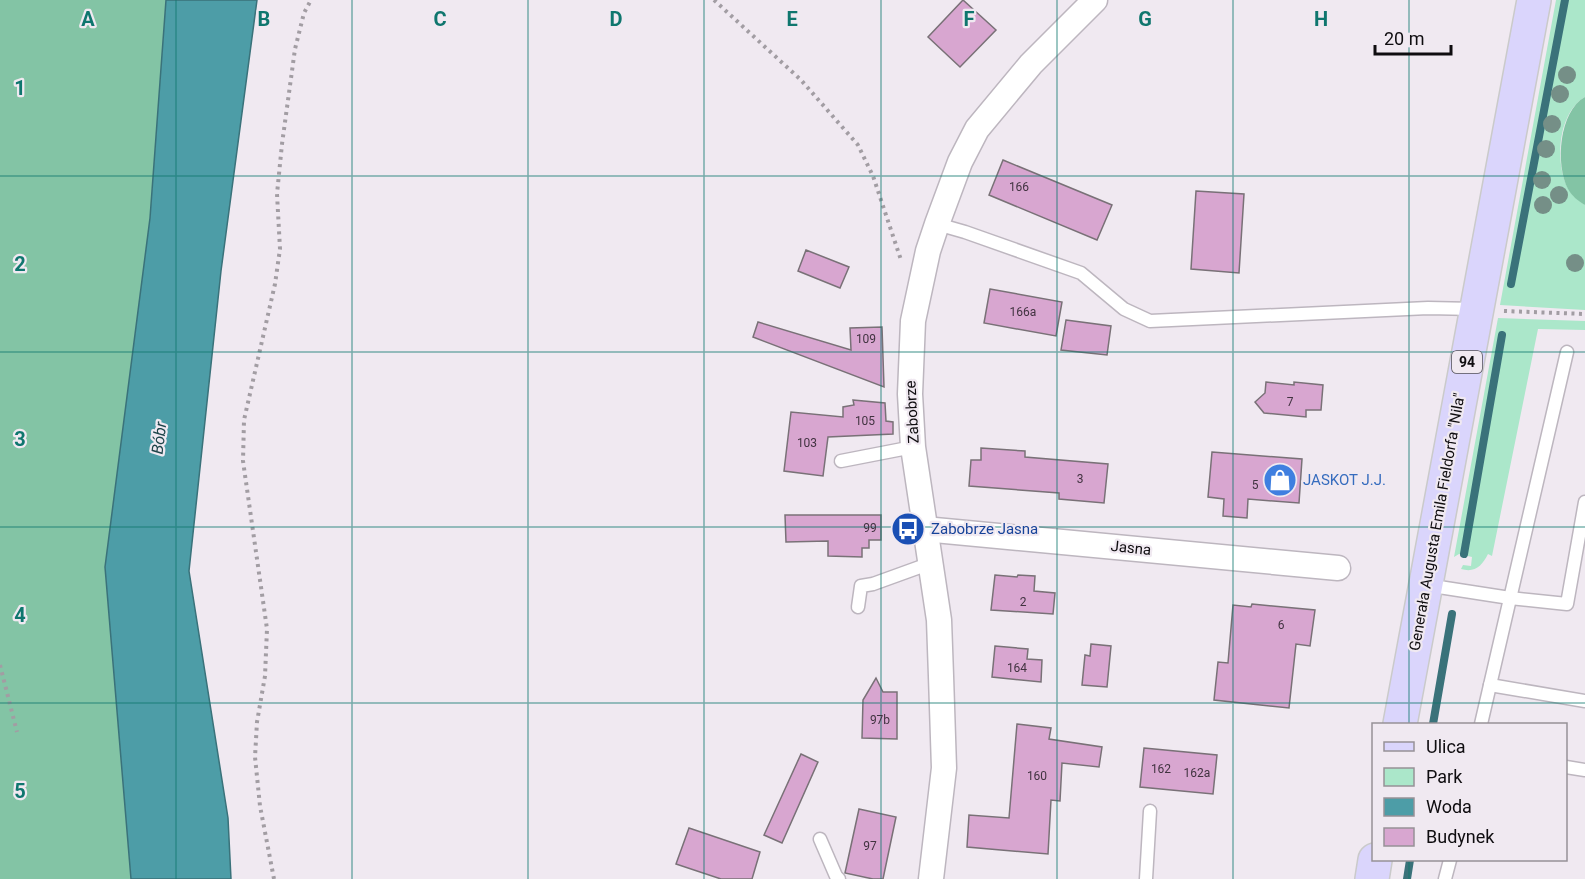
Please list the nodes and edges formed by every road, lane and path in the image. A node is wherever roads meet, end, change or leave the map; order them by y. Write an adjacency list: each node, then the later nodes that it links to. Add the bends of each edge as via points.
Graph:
1 (311, 0): 32 (path, via 295,49 283,134 277,194 280,249 275,284 244,420 243,460 267,629 266,676 255,757)
2 (714, 0): 6 (path, via 801,80 858,145 873,176 899,258)
3 (1095, 0): 5 (street, Zabobrze, via 1031,64 977,129)
4 (1534, 0): 7 (main road, Generała Augusta Emila Fieldorfa "Nila" / 94)
5 (937, 224): 6 (street, Zabobrze); 7 (lane, via 1081,273 1124,309 1150,321)
6 (922, 278): 11 (street, Zabobrze, via 910,356)
7 (1476, 309): 17 (main road, Generała Augusta Emila Fieldorfa "Nila" / 94)
8 (1535, 313): 9 (path)
9 (1585, 314)
10 (1567, 352): 18 (lane)
11 (913, 447): 12 (lane); 14 (street, Zabobrze)
12 (841, 461)
13 (1585, 502): 18 (lane, via 1567,604)
14 (924, 528): 15 (street, Zabobrze); 16 (street, Jasna)
15 (931, 563): 19 (lane, via 861,586); 34 (street, Zabobrze, via 939,620 944,768)
16 (1338, 568)
17 (1425, 585): 18 (lane); 23 (main road, Generała Augusta Emila Fieldorfa "Nila" / 94)
18 (1510, 598): 21 (lane)
19 (858, 607)
20 (0, 665): 25 (path)
21 (1490, 685): 22 (lane); 24 (lane)
22 (1585, 700)
23 (1400, 723)
24 (1481, 723)
25 (16, 732)
26 (1567, 766): 27 (lane)
27 (1585, 770)
28 (1150, 811): 35 (lane)
29 (820, 839): 33 (lane)
30 (1376, 861): 36 (main road)
31 (1450, 861): 37 (lane)
32 (274, 879)
33 (839, 879)
34 (931, 879)
35 (1146, 879)
36 (1372, 879)
37 (1445, 879)

